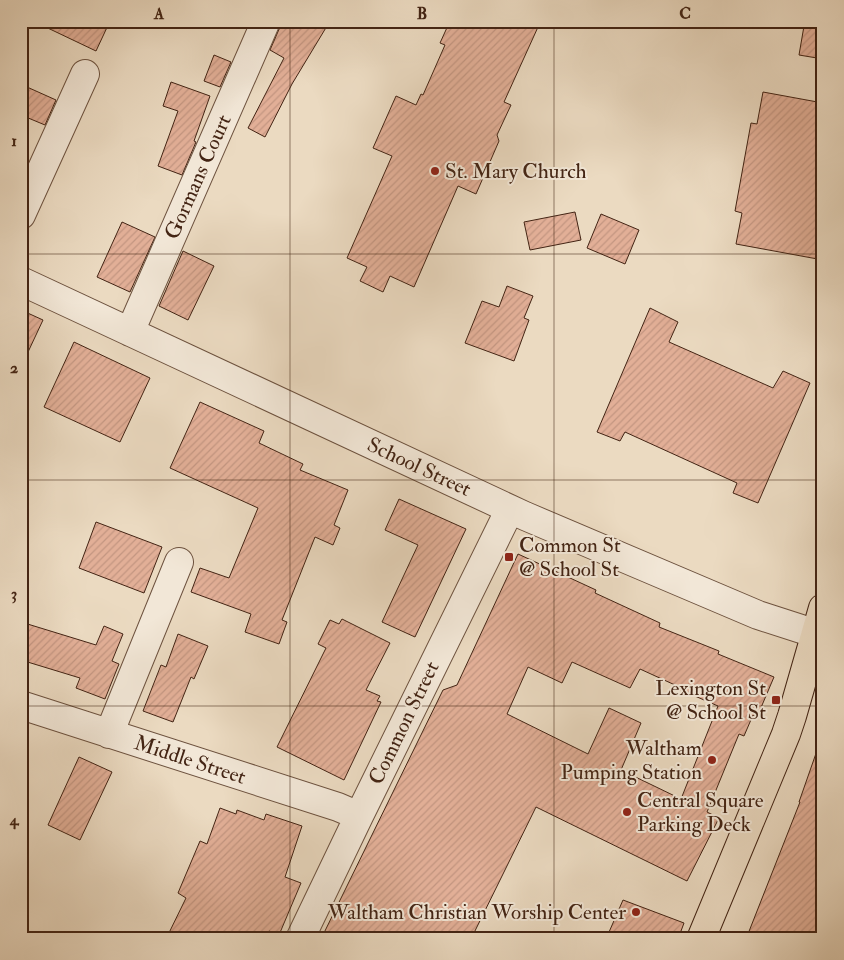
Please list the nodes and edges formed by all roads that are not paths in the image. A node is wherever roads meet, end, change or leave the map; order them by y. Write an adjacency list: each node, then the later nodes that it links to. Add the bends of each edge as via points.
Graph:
1 (266, 21): 5 (street, Gormans Court)
2 (85, 74): 3 (street)
3 (21, 215)
4 (21, 281): 5 (street, School Street)
5 (130, 332): 6 (street, School Street)
6 (510, 509): 8 (street, School Street, via 758,615); 13 (street, Common Street)
7 (180, 562): 12 (street)
8 (820, 626): 11 (main road)
9 (823, 674): 11 (main road, via 803,695)
10 (21, 705): 12 (street, Middle Street)
11 (792, 716): 15 (main road)
12 (109, 734): 13 (street, Middle Street)
13 (359, 816): 14 (street, Common Street)
14 (300, 939)
15 (701, 939)

